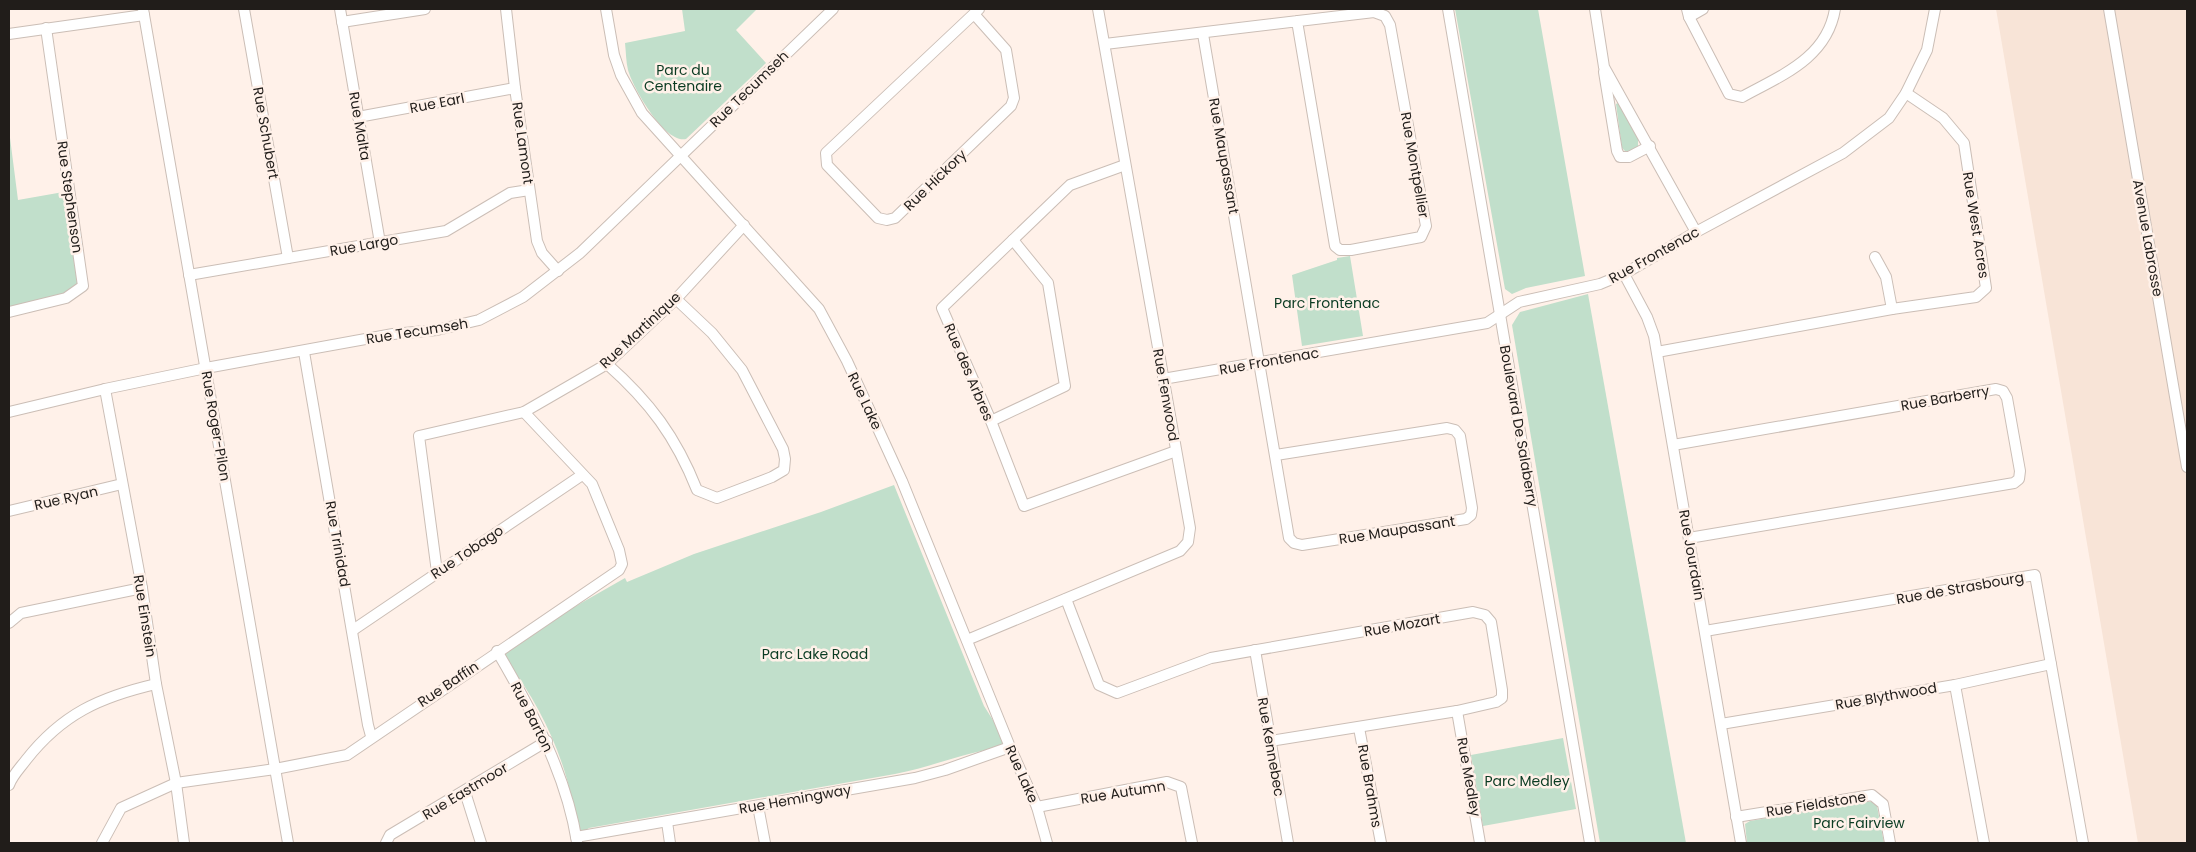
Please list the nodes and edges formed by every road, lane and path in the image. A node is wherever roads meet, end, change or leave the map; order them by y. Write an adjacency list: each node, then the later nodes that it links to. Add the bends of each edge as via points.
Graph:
1 (244, 9): 36 (street, Rue Schubert)
2 (340, 9): 18 (street, Rue Malta)
3 (425, 9): 18 (street)
4 (506, 9): 24 (street, Rue Lamont)
5 (606, 9): 28 (street, Rue Lake, via 614,54 625,82 642,113)
6 (833, 9): 28 (street, Rue Tecumseh)
7 (1098, 9): 22 (street, Rue Fenwood)
8 (1448, 9): 43 (street, Boulevard De Salaberry)
9 (1595, 9): 23 (street)
10 (1703, 9): 16 (street)
11 (1835, 9): 16 (street, via 1823,42 1806,61 1742,97 1729,94)
12 (1934, 9): 25 (street, Rue Frontenac, via 1928,50)
13 (2109, 9): 57 (street, Avenue Labrosse)
14 (977, 11): 14 (street, Rue Hickory, via 826,153 827,165 878,218 894,218 1011,106 1014,98 1006,50)
15 (143, 12): 19 (street); 39 (street, Rue Roger-Pilon)
16 (1688, 13)
17 (1297, 21): 17 (street, Rue Montpellier, via 1374,12 1384,16 1390,25 1426,226 1421,237 1351,250 1340,250 1335,246); 21 (street, Rue Montpellier)
18 (342, 22): 26 (street, Rue Malta)
19 (46, 28): 20 (street); 42 (street, Rue Stephenson, via 83,286 66,298)
20 (9, 34)
21 (1203, 34): 22 (street, Rue Montpellier); 46 (street, Rue Maupassant)
22 (1105, 44): 29 (street, Rue Fenwood)
23 (1604, 67): 27 (street); 27 (street, via 1620,157 1625,158)
24 (515, 88): 26 (street, Rue Earl); 30 (street, Rue Lamont)
25 (1906, 93): 32 (street, Rue Frontenac, via 1889,118 1843,153); 41 (street, Rue West Acres, via 1943,118 1964,143 1986,288 1976,297)
26 (358, 117): 34 (street, Rue Malta)
27 (1650, 146): 32 (street)
28 (679, 156): 31 (street, Rue Lake); 37 (street, Rue Tecumseh)
29 (1125, 165): 33 (street, Rue des Arbres, via 1070,186); 49 (street, Rue Fenwood)
30 (529, 190): 34 (street, Rue Largo, via 510,193 456,228); 37 (street, Rue Lamont, via 537,241 542,253)
31 (744, 225): 40 (street, Rue Martinique); 68 (street, Rue Lake, via 819,309 847,361 902,482)
32 (1696, 232): 38 (street, Rue Frontenac)
33 (1013, 240): 53 (street, Rue des Arbres, via 942,308); 53 (street, via 1048,283 1065,386)
34 (380, 242): 36 (street, Rue Largo)
35 (1875, 257): 41 (street, via 1886,277)
36 (288, 258): 39 (street, Rue Largo)
37 (558, 271): 44 (street, Rue Tecumseh, via 523,297 479,320)
38 (1624, 274): 43 (street, Rue Frontenac, via 1600,284 1519,302); 45 (street, Rue Jourdain, via 1649,321)
39 (190, 275): 48 (street, Rue Roger-Pilon)
40 (676, 299): 47 (street, Rue Martinique); 47 (street, via 712,333 742,370 783,449 786,459 784,470 717,498 697,490 667,428)
41 (1892, 309): 45 (street, Rue West Acres)
42 (9, 312)
43 (1500, 314): 46 (street, Rue Frontenac, via 1487,324); 102 (street, Boulevard De Salaberry)
44 (304, 352): 48 (street, Rue Tecumseh); 66 (street, Rue Trinidad)
45 (1657, 352): 54 (street, Rue Jourdain)
46 (1259, 363): 49 (street, Rue Frontenac); 56 (street, Rue Maupassant)
47 (607, 364): 52 (street, Rue Martinique)
48 (206, 368): 50 (street, Rue Tecumseh); 81 (street, Rue Roger-Pilon)
49 (1163, 379): 55 (street, Rue Fenwood)
50 (105, 388): 51 (street, Rue Tecumseh); 59 (street, Rue Einstein)
51 (9, 412)
52 (524, 412): 58 (street, Rue Baffin); 62 (street, Rue Martinique, via 419,436)
53 (991, 421): 55 (street, Rue des Arbres, via 1024,506)
54 (1673, 445): 61 (street, Rue Jourdain); 61 (street, Rue Barberry, via 1996,389 2003,391 2007,398 2020,471 2014,483)
55 (1176, 450): 64 (street, Rue Fenwood, via 1190,528 1188,542 1180,552)
56 (1276, 455): 56 (street, Rue Maupassant, via 1289,538 1294,543 1302,545 1466,519 1471,515 1460,436 1455,430 1448,428)
57 (2187, 467)
58 (582, 475): 62 (street, Rue Tobago); 70 (street, Rue Baffin, via 592,484 620,550 620,568)
59 (122, 484): 60 (street, Rue Ryan); 63 (street, Rue Einstein)
60 (9, 511)
61 (1689, 538): 67 (street, Rue Jourdain)
62 (437, 572): 66 (street, Rue Tobago)
63 (142, 588): 65 (street, via 21,612); 72 (street, Rue Einstein)
64 (1066, 599): 68 (street, Rue Fenwood); 69 (street, Rue Mozart, via 1099,685 1117,693 1212,658)
65 (9, 623)
66 (353, 630): 77 (street, Rue Trinidad)
67 (1705, 631): 71 (street, Rue de Strasbourg, via 2035,576); 75 (street, Rue Jourdain)
68 (967, 640): 80 (street, Rue Lake)
69 (1255, 650): 74 (street, Rue Mozart, via 1473,612 1485,615 1491,622 1502,698); 79 (street, Rue Kennebec)
70 (497, 651): 77 (street, Rue Baffin); 78 (street, Rue Barton)
71 (2052, 664): 73 (street, Rue Blythwood); 106 (street, Rue de Strasbourg)
72 (156, 684): 82 (street, via 120,692 83,708 56,726); 83 (street, Rue Einstein)
73 (1955, 685): 75 (street, Rue Blythwood); 105 (street)
74 (1457, 711): 76 (street, Rue Mozart); 101 (street, Rue Medley)
75 (1721, 724): 87 (street, Rue Jourdain)
76 (1359, 728): 79 (street, Rue Mozart); 100 (street, Rue Brahms)
77 (372, 736): 81 (street, Rue Baffin, via 346,755)
78 (547, 741): 84 (street, Rue Eastmoor); 89 (street, Rue Barton)
79 (1270, 741): 99 (street, Rue Kennebec)
80 (1010, 747): 85 (street, Rue Hemingway, via 927,775); 86 (street, Rue Lake)
81 (275, 768): 83 (street, Rue Baffin); 92 (street, Rue Roger-Pilon)
82 (9, 782)
83 (176, 783): 90 (street, Rue Baffin, via 121,808); 91 (street, Rue Einstein)
84 (465, 792): 93 (street, Rue Eastmoor, via 390,835); 94 (street)
85 (758, 806): 88 (street, Rue Hemingway); 96 (street)
86 (1037, 807): 97 (street, Rue Lake); 98 (street, Rue Autumn, via 1166,782 1181,786)
87 (1736, 817): 103 (street, Rue Jourdain); 104 (street, Rue Fieldstone, via 1872,795 1883,804)
88 (667, 822): 89 (street, Rue Hemingway); 95 (street)
89 (577, 840)
90 (102, 843)
91 (184, 843)
92 (288, 843)
93 (386, 843)
94 (481, 843)
95 (670, 843)
96 (765, 843)
97 (1047, 843)
98 (1192, 843)
99 (1288, 843)
100 (1380, 843)
101 (1480, 843)
102 (1590, 843)
103 (1741, 843)
104 (1890, 843)
105 (1984, 843)
106 (2083, 843)

